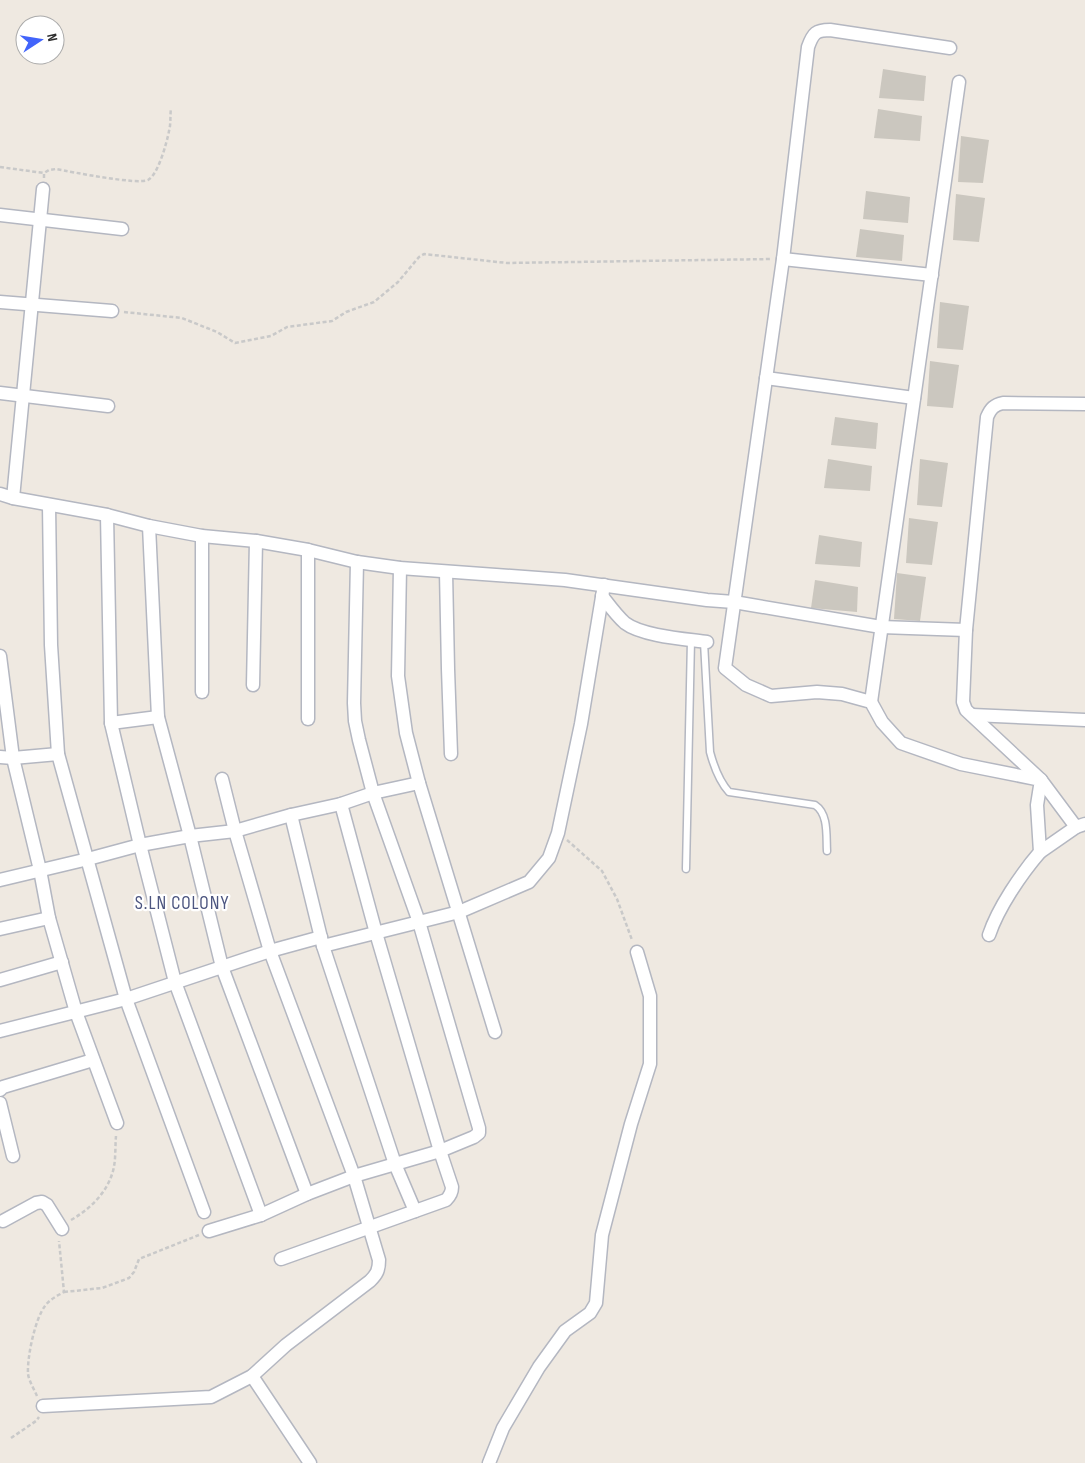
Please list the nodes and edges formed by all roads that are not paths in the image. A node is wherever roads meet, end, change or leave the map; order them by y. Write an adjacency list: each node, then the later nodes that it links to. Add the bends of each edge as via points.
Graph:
1 (950, 48): 7 (street, via 830,30 820,30 811,38)
2 (959, 82): 8 (street)
3 (43, 189): 5 (street)
4 (0, 215): 5 (street)
5 (40, 220): 6 (street); 10 (street)
6 (122, 229)
7 (783, 259): 8 (street); 12 (street)
8 (932, 275): 15 (street)
9 (0, 302): 10 (street)
10 (32, 306): 11 (street); 14 (street)
11 (112, 311)
12 (766, 378): 15 (street); 30 (street)
13 (0, 392): 14 (street)
14 (23, 395): 17 (street); 19 (street)
15 (914, 398): 31 (street)
16 (1085, 404): 32 (street, via 1003,404 990,410)
17 (108, 406)
18 (0, 494): 19 (street)
19 (13, 498): 20 (street)
20 (49, 504): 21 (street); 44 (street, via 51,645)
21 (107, 515): 22 (street); 43 (street)
22 (149, 526): 23 (street); 40 (street)
23 (202, 536): 24 (street); 37 (street)
24 (256, 541): 25 (street); 36 (street)
25 (308, 550): 26 (street); 41 (street)
26 (357, 562): 27 (street); 51 (street, via 355,721)
27 (400, 568): 28 (street); 50 (street, via 398,676 406,733)
28 (446, 572): 29 (street, via 565,580); 45 (street)
29 (603, 591): 30 (street); 33 (street, via 616,614 638,630); 64 (street, via 581,724 558,833 549,858 529,882)
30 (734, 602): 31 (street); 38 (street, via 725,668 746,685 771,696 842,694)
31 (882, 626): 32 (street); 38 (street)
32 (966, 630): 39 (street, via 963,702)
33 (690, 640): 34 (street); 61 (lane)
34 (706, 642): 58 (lane, via 710,752 722,785 729,792 820,808 824,814)
35 (0, 656): 47 (street)
36 (253, 685)
37 (202, 692)
38 (871, 702): 49 (street, via 882,722 901,743 961,764)
39 (972, 716): 42 (street); 49 (street)
40 (158, 717): 43 (street); 56 (street)
41 (308, 719)
42 (1085, 720)
43 (111, 723): 57 (street)
44 (58, 754): 47 (street); 60 (street)
45 (451, 754)
46 (0, 757): 47 (street)
47 (13, 758): 62 (street)
48 (222, 779): 55 (street)
49 (1041, 780): 54 (street); 59 (street, via 1037,805)
50 (419, 783): 51 (street); 64 (street)
51 (373, 793): 52 (street); 66 (street)
52 (341, 804): 53 (street); 68 (street)
53 (291, 815): 55 (street); 70 (street)
54 (1080, 826): 59 (street)
55 (235, 831): 56 (street); 71 (street)
56 (190, 836): 57 (street); 74 (street)
57 (140, 844): 60 (street); 76 (street)
58 (827, 851)
59 (1040, 852): 69 (street, via 1026,869)
60 (88, 859): 62 (street); 77 (street)
61 (686, 869)
62 (40, 870): 63 (street); 65 (street)
63 (0, 880)
64 (459, 912): 66 (street); 80 (street)
65 (49, 918): 67 (street); 73 (street)
66 (419, 922): 68 (street); 85 (street, via 479,1128 477,1135)
67 (0, 929)
68 (376, 933): 70 (street); 85 (street)
69 (989, 935)
70 (322, 942): 71 (street); 87 (street)
71 (270, 951): 74 (street); 88 (street)
72 (637, 952): 101 (street, via 650,996 650,1064 602,1234 596,1303 590,1313 565,1331 539,1367 503,1428)
73 (62, 962): 75 (street); 78 (street)
74 (222, 967): 76 (street); 89 (street)
75 (0, 980)
76 (175, 982): 77 (street); 92 (street)
77 (126, 999): 78 (street); 91 (street)
78 (76, 1012): 79 (street); 81 (street)
79 (0, 1031)
80 (495, 1032)
81 (93, 1060): 82 (street); 84 (street)
82 (0, 1090)
83 (0, 1102): 86 (street)
84 (117, 1123)
85 (440, 1151): 87 (street); 90 (street, via 452,1187 451,1194 446,1200)
86 (13, 1156)
87 (395, 1164): 88 (street); 90 (street)
88 (354, 1176): 89 (street); 94 (street)
89 (307, 1194): 92 (street)
90 (414, 1211): 94 (street)
91 (204, 1212)
92 (261, 1215): 96 (street)
93 (3, 1221): 95 (street, via 42,1202)
94 (370, 1227): 97 (street); 98 (street, via 379,1260 377,1275 286,1345)
95 (62, 1228)
96 (209, 1232)
97 (281, 1258)
98 (252, 1376): 99 (street, via 211,1398); 100 (street)
99 (42, 1406)
100 (310, 1463)
101 (489, 1463)

